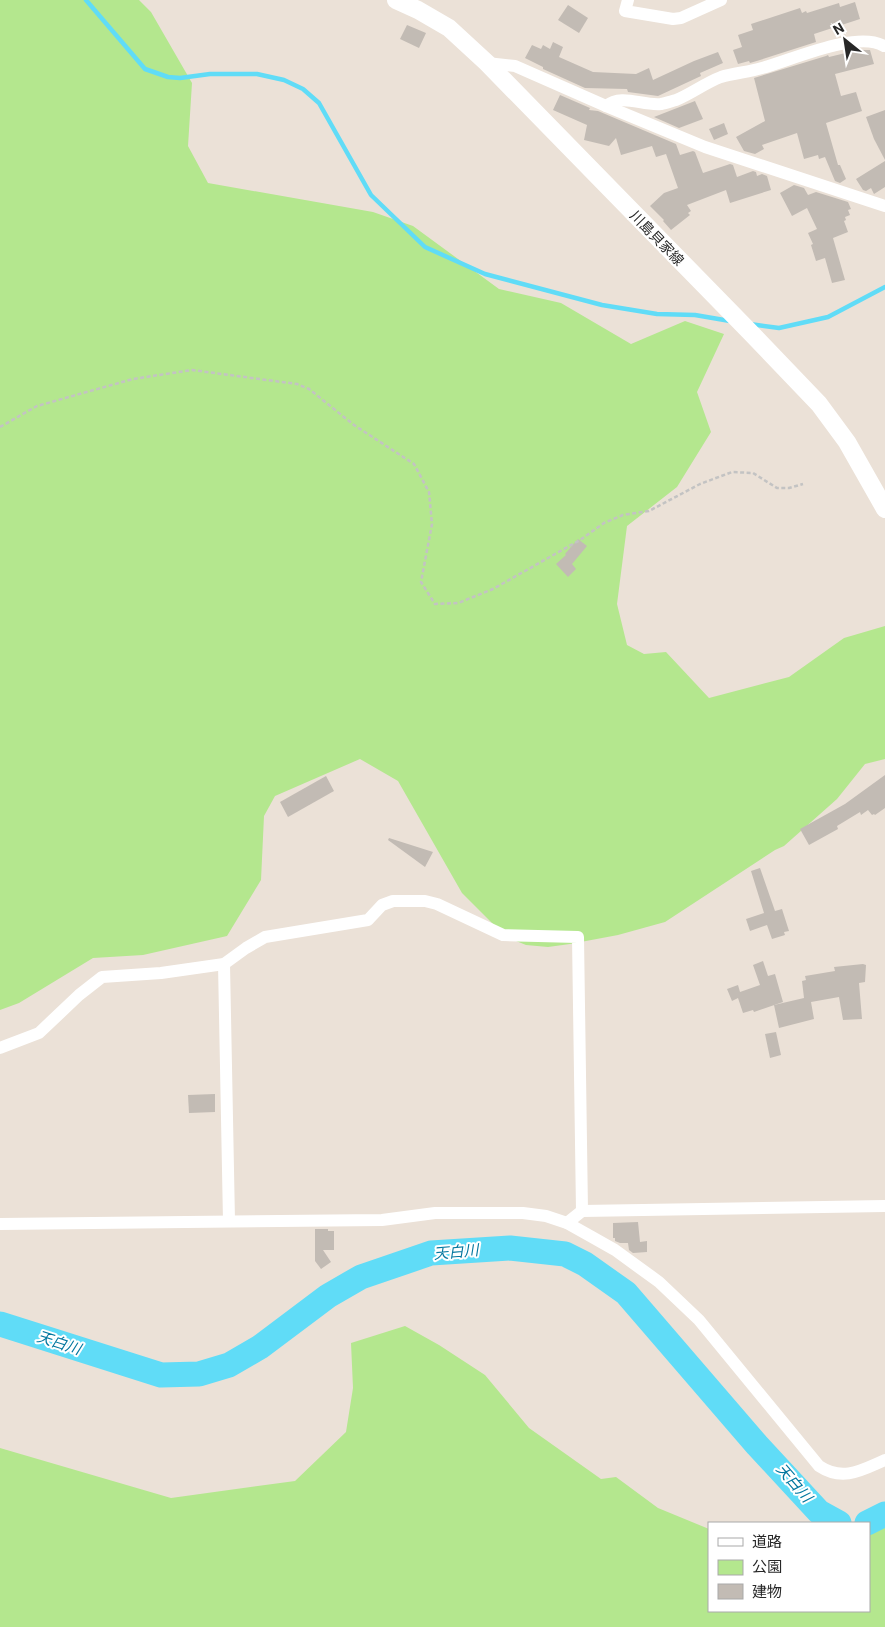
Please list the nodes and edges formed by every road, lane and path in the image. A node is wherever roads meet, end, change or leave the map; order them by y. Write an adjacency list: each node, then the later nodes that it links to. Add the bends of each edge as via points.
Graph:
1 (396, 0): 5 (main road, 川島貝家線, via 449,28)
2 (628, 0): 3 (street, via 625,11 673,19)
3 (721, 0)
4 (885, 49): 6 (street, via 877,42 846,42 760,69 721,77 676,100 660,104 613,100)
5 (487, 63): 6 (street, via 515,66); 10 (main road, 川島貝家線, via 819,404 847,442)
6 (606, 106): 7 (street, via 705,147)
7 (885, 206)
8 (0, 426): 9 (path, via 36,406 133,379 192,370 297,384 309,389 354,425 414,464 428,492 432,524 421,582 434,604 458,603 493,589 604,523 623,515 649,511 700,484 732,472 753,473 777,488)
9 (803, 484)
10 (885, 509)
11 (224, 964): 12 (street, via 102,977 39,1033); 14 (street, via 266,937 368,920 382,905 393,901 418,900 437,904 503,935 578,937); 15 (street)
12 (0, 1048)
13 (885, 1206): 14 (street)
14 (582, 1211): 16 (street)
15 (229, 1221): 16 (street, via 382,1220 426,1213 494,1212 546,1216); 17 (street)
16 (567, 1223): 18 (street, via 615,1250 684,1305 713,1335 819,1466 834,1474 848,1474)
17 (0, 1224)
18 (885, 1460)

